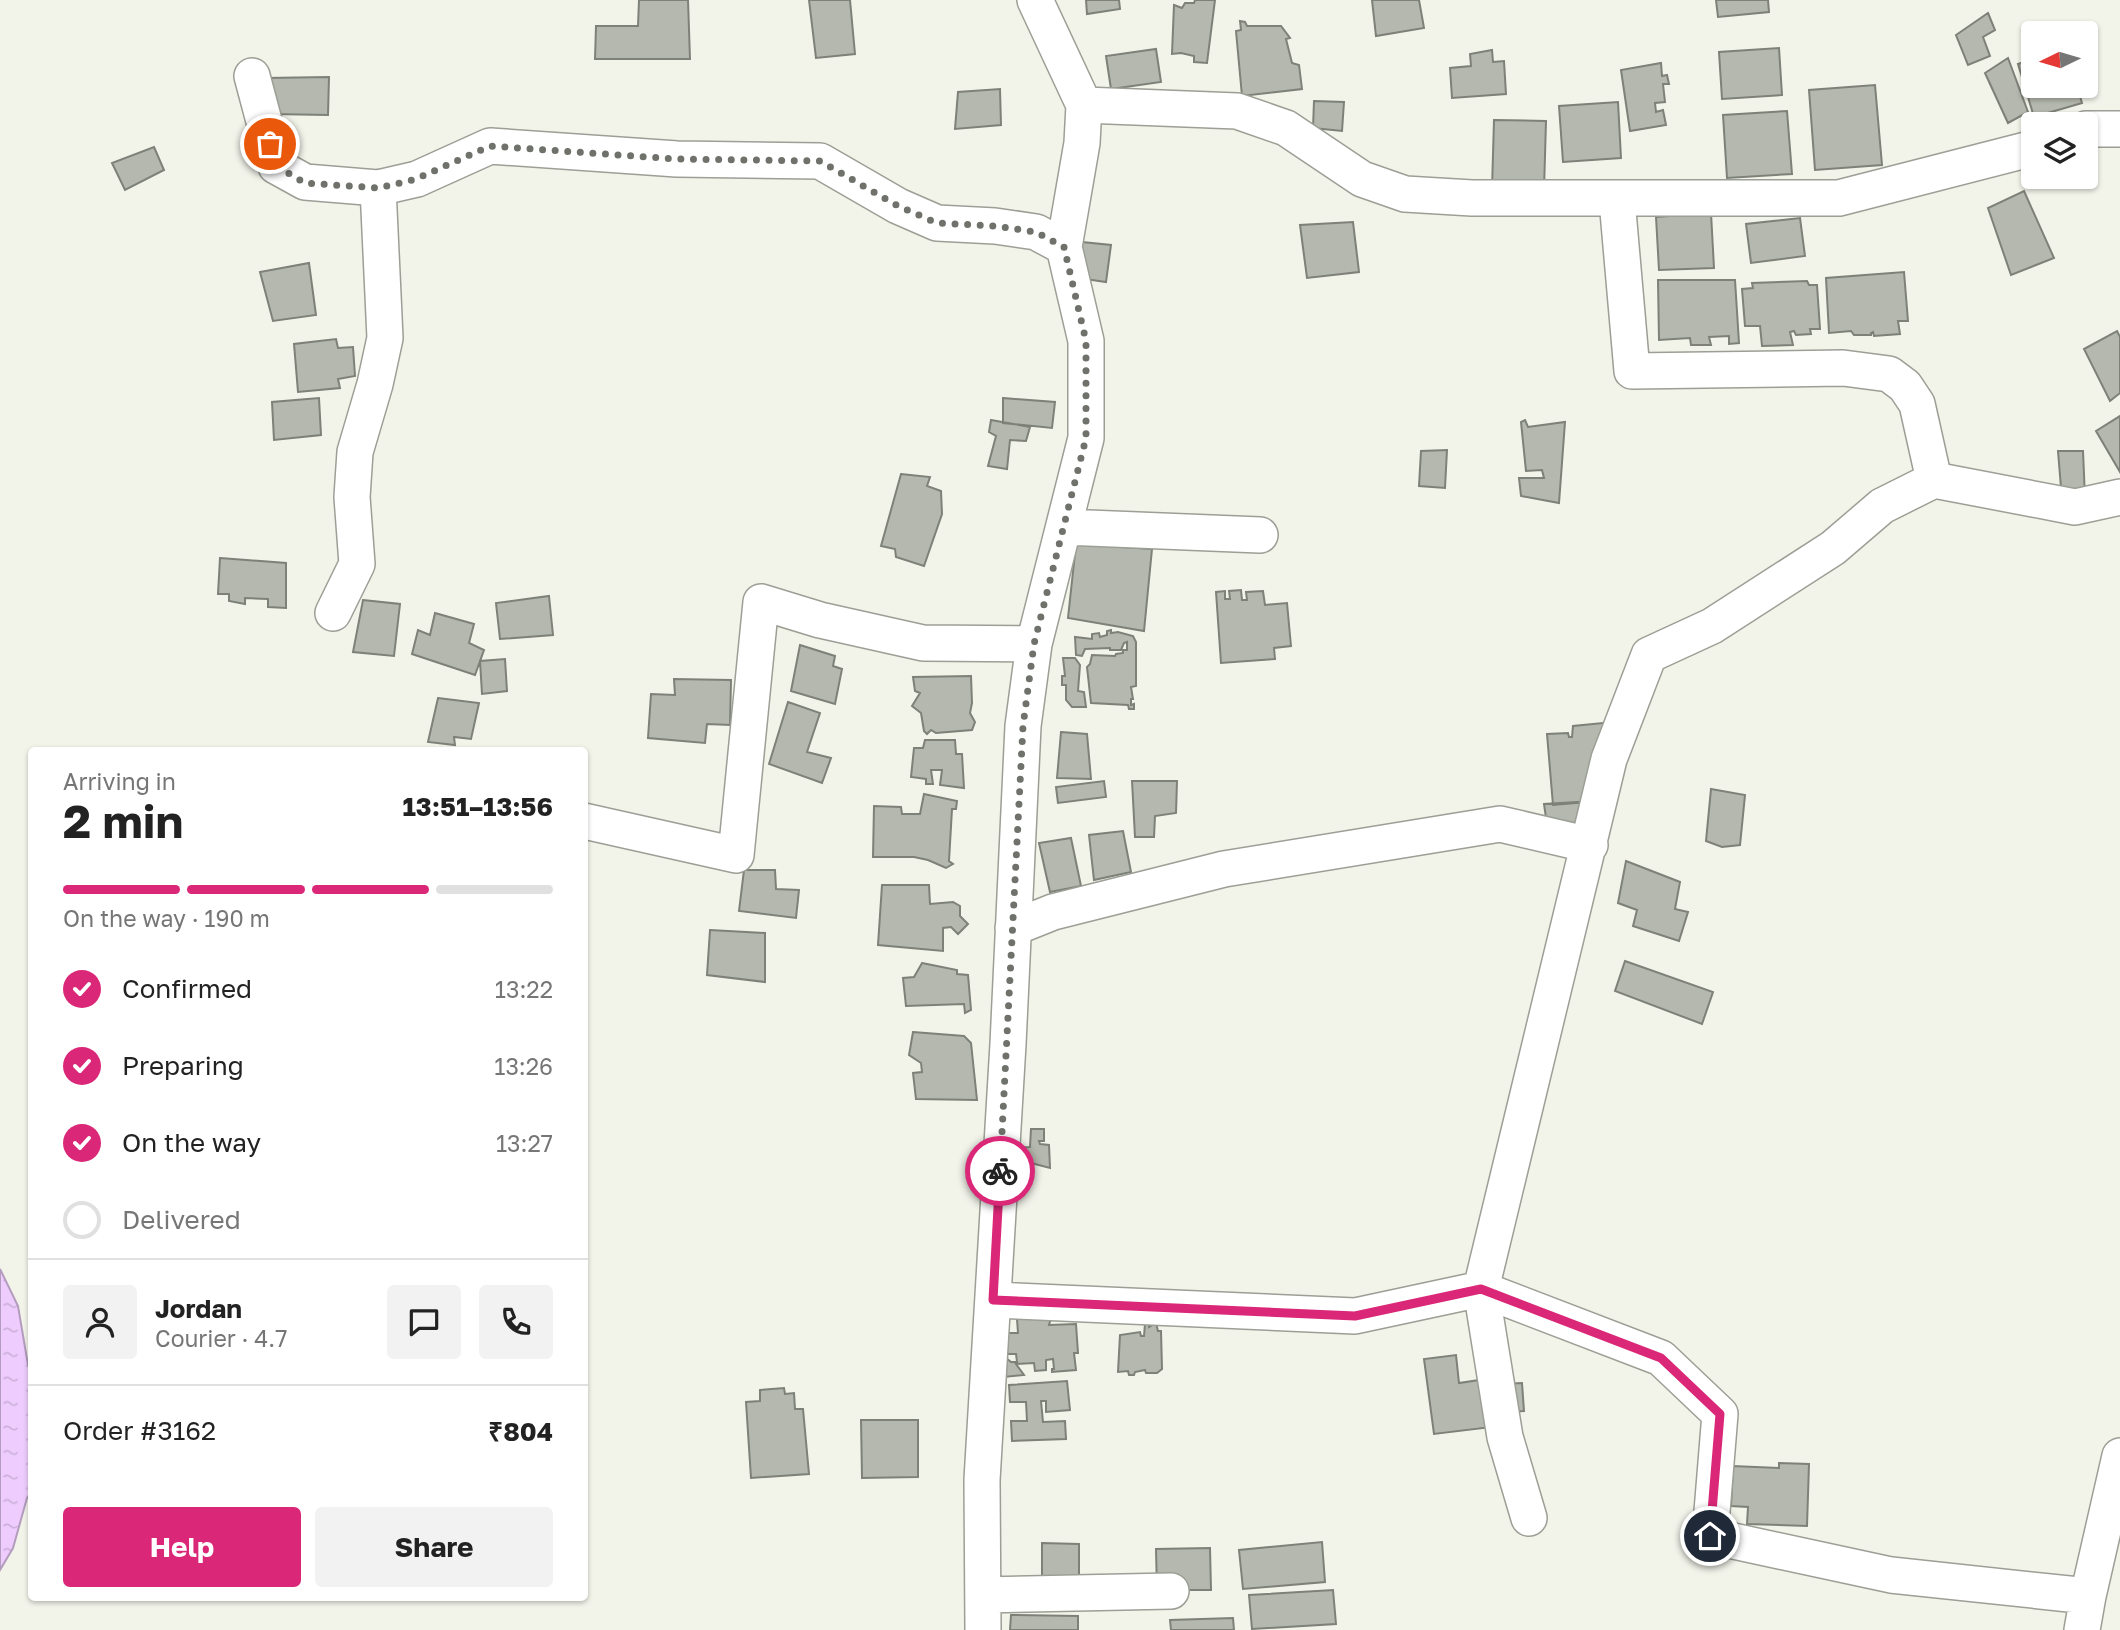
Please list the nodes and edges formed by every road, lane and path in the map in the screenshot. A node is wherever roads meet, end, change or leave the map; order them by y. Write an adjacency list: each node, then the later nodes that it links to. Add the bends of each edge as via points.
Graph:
1 (1035, 0): 3 (street)
2 (252, 76): 7 (street, via 276,166 305,183)
3 (1084, 105): 8 (street, via 1237,111 1286,128 1362,179 1405,194); 9 (street)
4 (2098, 129): 5 (street)
5 (2120, 129)
6 (2021, 151): 8 (street, via 1839,198)
7 (379, 188): 9 (street, via 416,179 490,146 677,159 820,161 937,223 1036,232); 14 (street, via 385,338 355,452 352,496 357,564)
8 (1617, 200): 10 (street, via 1633,371 1843,369 1889,374 1905,386 1917,404)
9 (1064, 247): 12 (street, via 1086,341 1086,438)
10 (1934, 480): 11 (street, via 2075,507); 17 (street, via 1882,506 1833,548 1712,626 1649,654 1609,759)
11 (2120, 497)
12 (1064, 527): 13 (street); 15 (street)
13 (1260, 535)
14 (333, 613)
15 (1034, 644): 16 (street, via 923,643 820,620 761,601 736,855); 18 (street, via 1023,726)
16 (588, 822)
17 (1590, 845): 18 (street, via 1500,824 1224,869 1053,912); 19 (street)
18 (1013, 928): 20 (street)
19 (1481, 1289): 20 (street, via 1355,1316); 22 (street, via 1505,1437); 25 (street, via 1661,1358 1720,1414 1710,1536 1891,1575)
20 (993, 1300): 24 (street, via 982,1480)
21 (2120, 1456): 25 (street)
22 (1529, 1518)
23 (1171, 1591): 24 (street)
24 (983, 1595): 26 (street)
25 (2088, 1596): 27 (street)
26 (983, 1630)
27 (2082, 1630)

